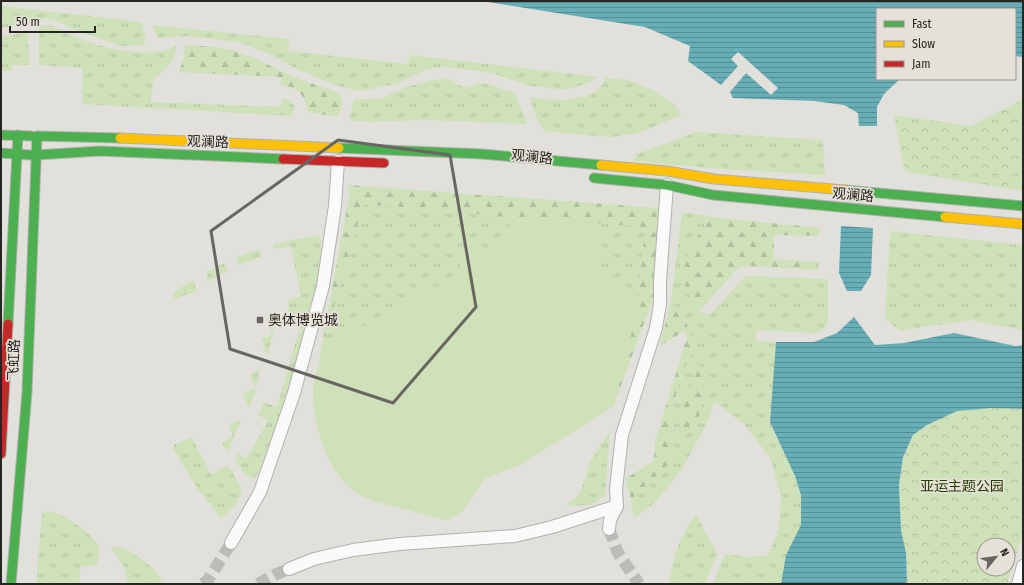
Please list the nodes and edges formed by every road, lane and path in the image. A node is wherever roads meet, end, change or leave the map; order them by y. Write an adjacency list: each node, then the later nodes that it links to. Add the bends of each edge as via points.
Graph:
1 (1, 135): 2 (main road, 观澜路)
2 (18, 135): 3 (main road, 观澜路); 5 (main road, 飞虹路)
3 (37, 136): 6 (main road, 飞虹路); 11 (main road, 观澜路, via 482,154 667,171 714,179)
4 (1, 152): 5 (main road, 观澜路)
5 (17, 154): 6 (main road, 观澜路); 13 (main road, 飞虹路)
6 (36, 155): 7 (main road, 观澜路, via 100,151); 14 (main road, 飞虹路)
7 (338, 161): 8 (main road, 观澜路); 18 (street, via 335,206 323,286 294,393 260,492)
8 (393, 163)
9 (581, 176): 10 (main road, 观澜路)
10 (667, 185): 12 (main road, 观澜路, via 713,195); 16 (street, via 660,304 656,328 622,434 616,489)
11 (1023, 206)
12 (1023, 224)
13 (3, 390): 14 (street); 15 (main road, 飞虹路)
14 (27, 392): 21 (main road, 飞虹路)
15 (1, 454)
16 (617, 506): 17 (street, via 610,520); 20 (street, via 515,536 354,550 314,559)
17 (609, 529)
18 (231, 543)
19 (1023, 566): 22 (street)
20 (289, 569)
21 (11, 584)
22 (1018, 584)

